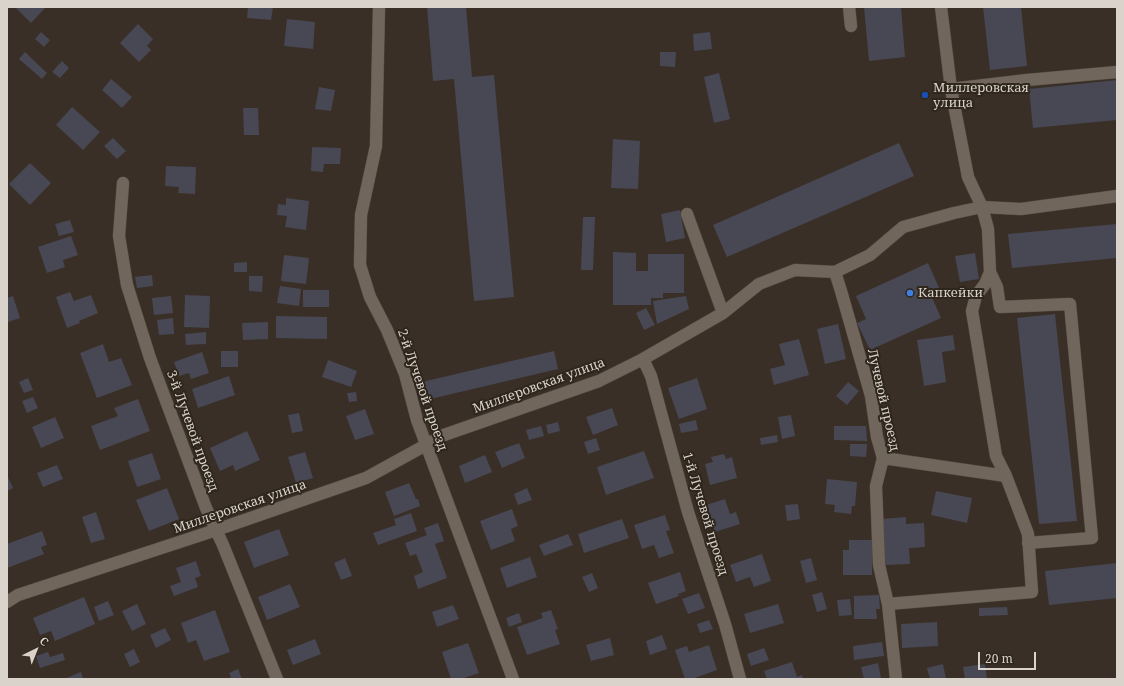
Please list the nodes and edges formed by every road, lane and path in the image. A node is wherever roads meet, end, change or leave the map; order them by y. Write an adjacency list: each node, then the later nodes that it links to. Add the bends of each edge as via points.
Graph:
1 (379, 7): 15 (street, 2-й Лучевой проезд, via 376,146 361,215 360,265 370,297 405,374)
2 (849, 7): 4 (street)
3 (942, 7): 6 (street)
4 (851, 26)
5 (1117, 72): 6 (street)
6 (951, 89): 9 (street, via 968,177)
7 (123, 183): 18 (street, 3-й Лучевой проезд, via 119,236 126,285 150,358)
8 (1117, 196): 9 (street, Миллеровская улица, via 1021,209)
9 (982, 207): 11 (street, Миллеровская улица, via 902,227 870,255); 12 (street, via 988,229)
10 (687, 214): 13 (street)
11 (835, 272): 13 (street, Миллеровская улица, via 795,270 759,284); 16 (street, Лучевой проезд, via 871,396)
12 (990, 272): 17 (street, via 976,296 972,311 996,456); 19 (street, via 997,287 1000,307 1070,304 1092,538)
13 (722, 313): 14 (street, Миллеровская улица)
14 (643, 359): 15 (street, Миллеровская улица, via 599,381 444,434); 24 (street, 1-й Лучевой проезд, via 651,376 688,512 725,624)
15 (426, 445): 18 (street, Миллеровская улица, via 366,478); 23 (street, 2-й Лучевой проезд)
16 (883, 458): 17 (street); 21 (street, Лучевой проезд, via 876,486 879,565)
17 (1006, 476): 19 (street, via 1028,534)
18 (216, 530): 20 (street, Миллеровская улица, via 18,595); 22 (street, 3-й Лучевой проезд)
19 (1028, 544): 21 (street, via 1032,592)
20 (7, 602)
21 (888, 604): 25 (street, Лучевой проезд)
22 (277, 679)
23 (513, 679)
24 (740, 679)
25 (896, 679)

